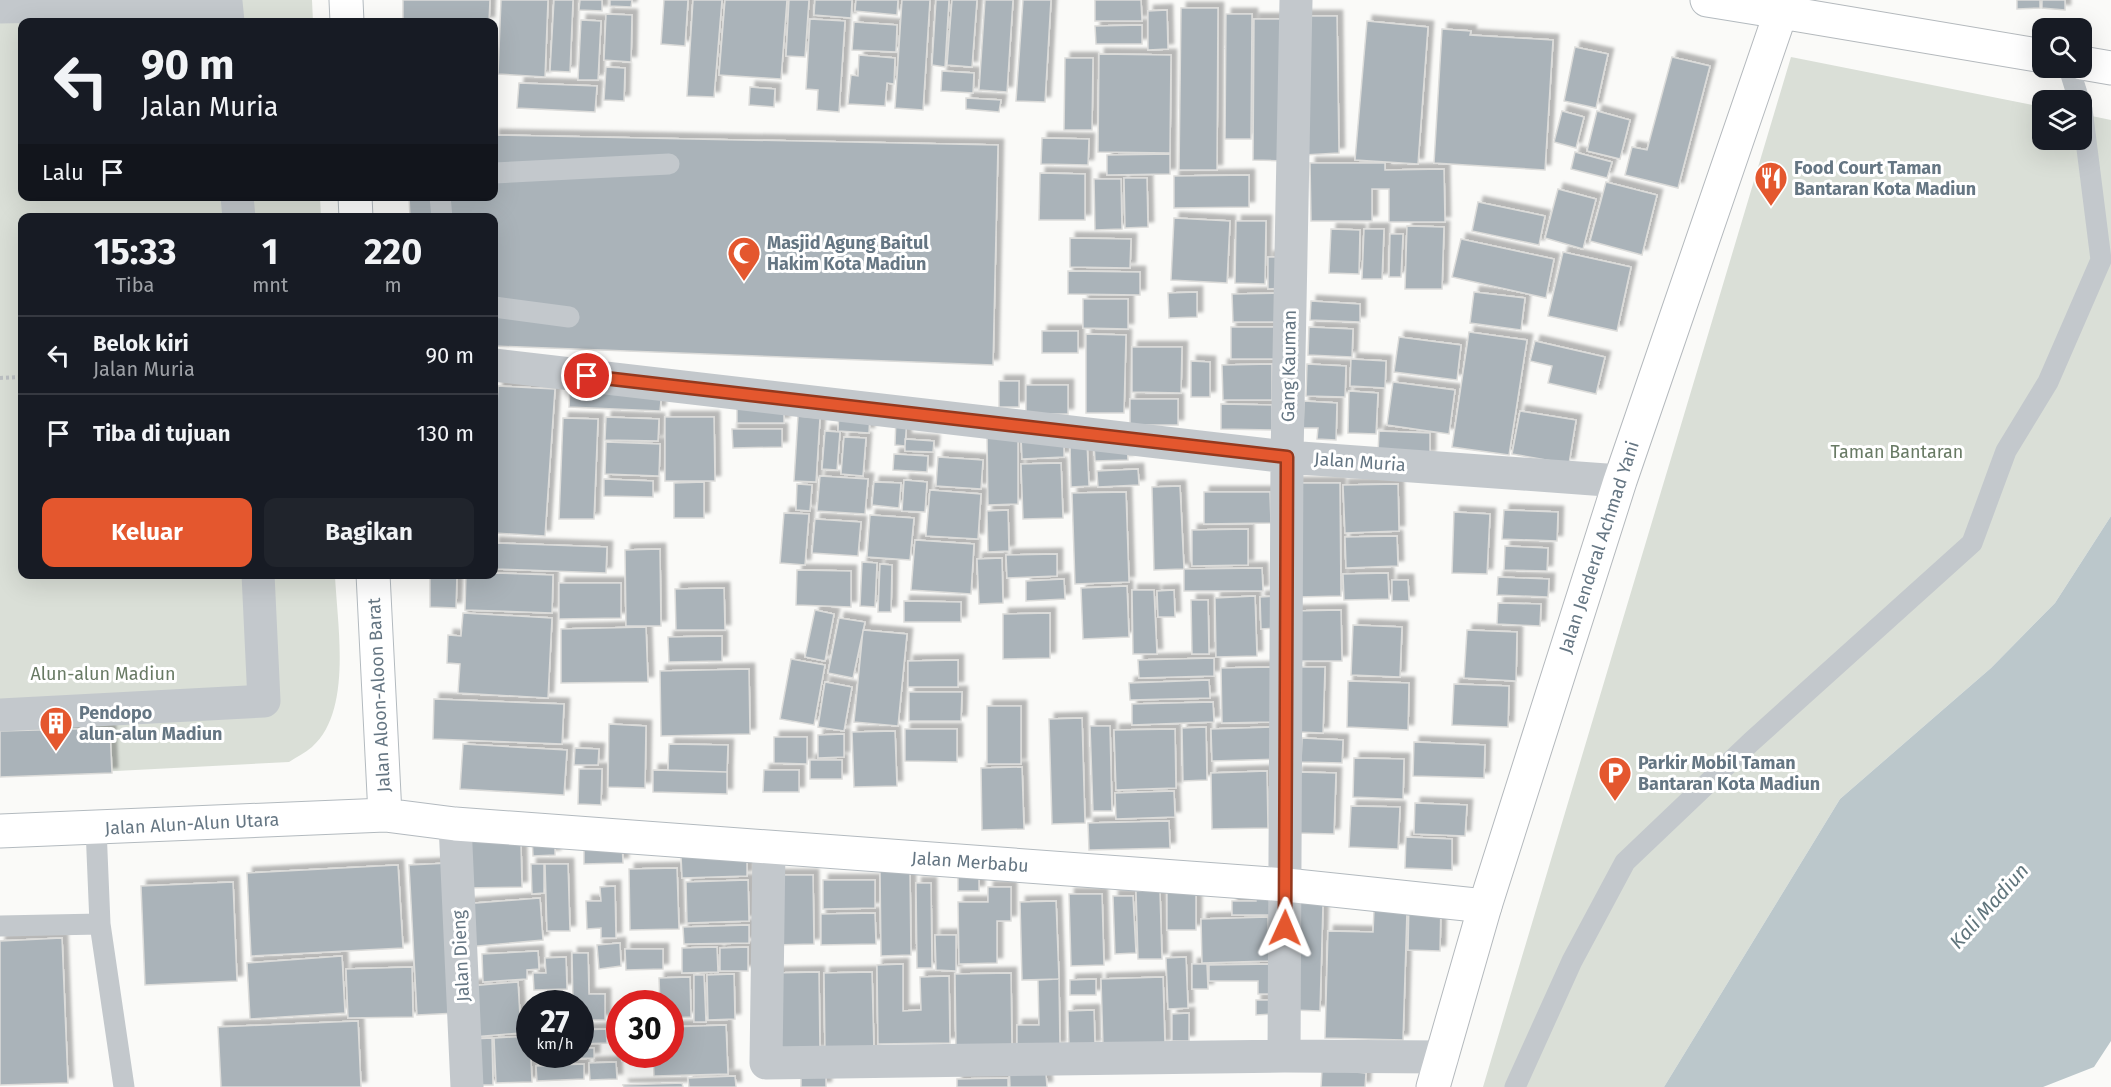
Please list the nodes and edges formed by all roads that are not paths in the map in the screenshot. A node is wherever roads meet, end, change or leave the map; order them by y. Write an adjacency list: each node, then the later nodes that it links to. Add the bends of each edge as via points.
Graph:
1 (346, 0): 7 (main road)
2 (1296, 0): 17 (street, Gang Kauman)
3 (1707, 0): 5 (main road)
4 (0, 7): 6 (street, via 226,2)
5 (1791, 10): 8 (main road); 18 (main road, Jalan Jenderal Achmad Yani)
6 (228, 18)
7 (347, 18)
8 (2032, 54)
9 (2092, 65): 10 (main road)
10 (2111, 68)
11 (2087, 150): 36 (lane, via 2101,260 2048,382 2006,451 1972,543 1751,742 1625,862 1572,961)
12 (669, 164): 13 (lane)
13 (498, 173)
14 (498, 307): 15 (lane)
15 (569, 317)
16 (498, 365): 17 (street, Jalan Muria)
17 (1287, 457): 18 (street, Jalan Muria); 27 (street, Gang Kauman)
18 (1620, 481): 28 (main road, Jalan Jenderal Achmad Yani)
19 (258, 579): 21 (street, via 264,701)
20 (373, 579): 22 (main road, Jalan Aloon-Aloon Barat)
21 (0, 715)
22 (385, 815): 23 (main road, Jalan Alun-Alun Utara); 24 (main road, Jalan Alun-Alun Utara)
23 (455, 824): 26 (main road, Jalan Merbabu); 35 (street, Jalan Dieng)
24 (96, 828): 25 (main road, Jalan Alun-Alun Utara); 29 (lane)
25 (0, 831)
26 (769, 848): 27 (main road, Jalan Merbabu); 33 (street)
27 (1286, 885): 28 (main road, Jalan Merbabu); 31 (street, Gang Kauman)
28 (1485, 906): 32 (main road, Jalan Jenderal Achmad Yani)
29 (100, 924): 30 (lane); 34 (lane)
30 (0, 926)
31 (1284, 1056): 32 (street); 33 (street)
32 (1437, 1072)
33 (766, 1075)
34 (124, 1087)
35 (467, 1087)
36 (1515, 1087)

